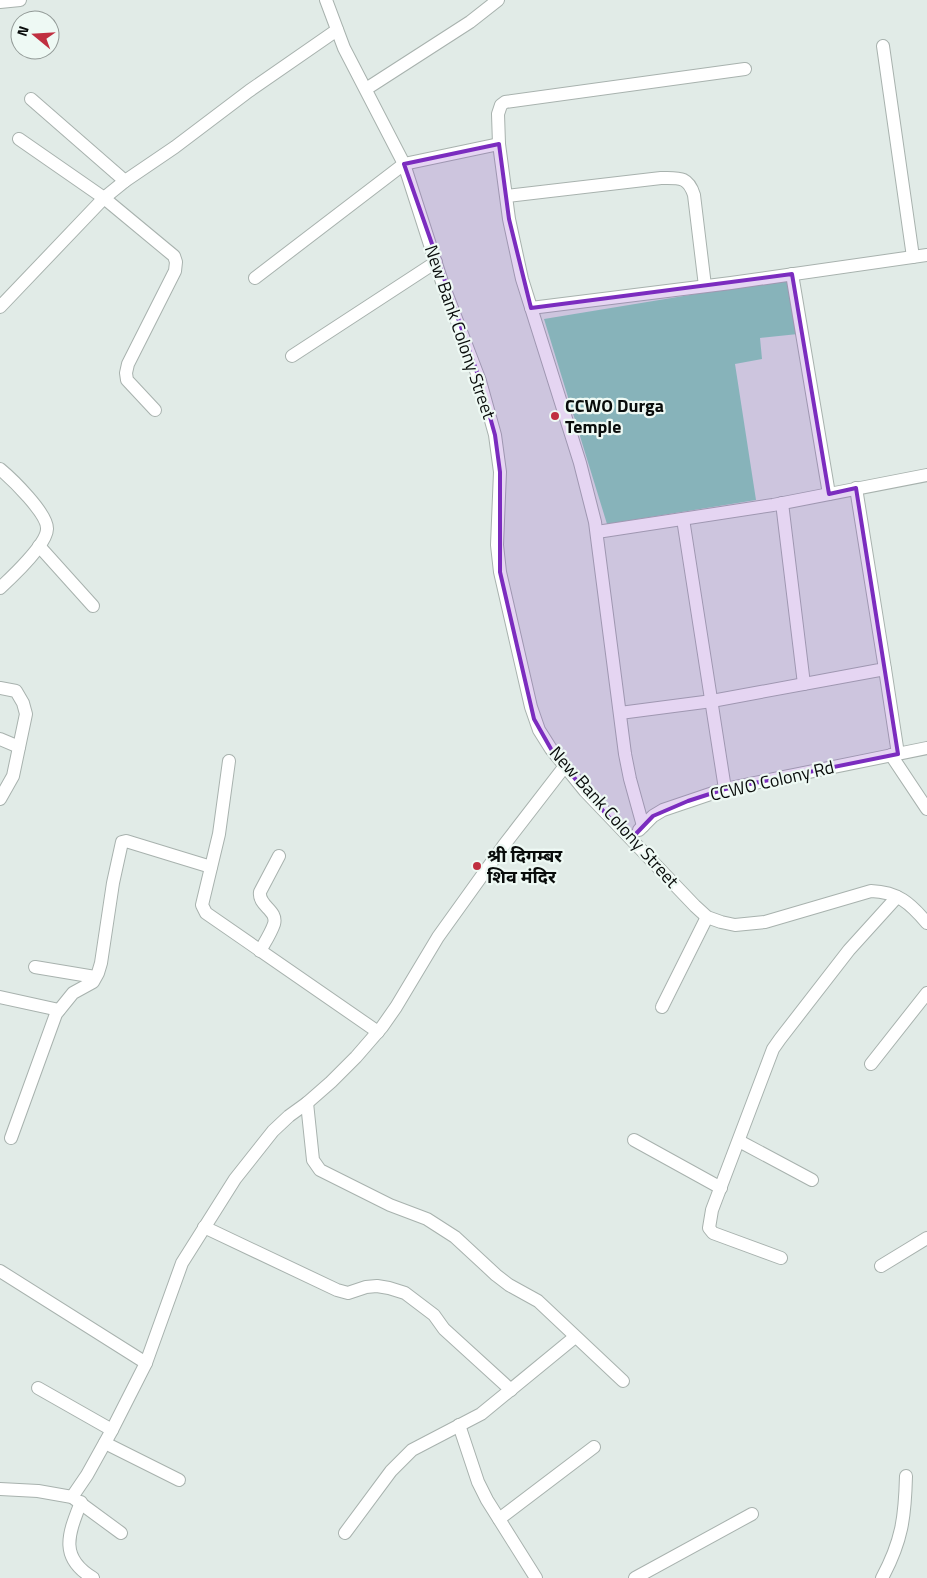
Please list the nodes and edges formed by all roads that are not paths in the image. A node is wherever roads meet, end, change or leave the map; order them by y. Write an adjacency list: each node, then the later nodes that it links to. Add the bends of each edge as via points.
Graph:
1 (20, 0): 4 (street)
2 (326, 0): 5 (street, New Bank Colony Street)
3 (498, 0): 8 (street, via 470,22)
4 (0, 2)
5 (337, 30): 8 (street, New Bank Colony Street); 13 (street)
6 (883, 46): 17 (street)
7 (745, 69): 11 (street, via 505,102 498,114)
8 (366, 89): 12 (street, New Bank Colony Street)
9 (30, 99): 13 (street)
10 (19, 139): 15 (street)
11 (499, 144): 12 (street); 14 (street)
12 (404, 164): 18 (street, New Bank Colony Street); 20 (street)
13 (125, 181): 15 (street)
14 (506, 196): 21 (street, via 661,178 685,180 691,185 694,195); 23 (street)
15 (104, 198): 22 (street); 25 (street, via 174,256 176,262 175,271 126,373 128,380)
16 (927, 254): 17 (street)
17 (913, 256): 19 (street)
18 (436, 262): 24 (street); 46 (street, New Bank Colony Street, via 480,381 494,435 500,472 497,545 500,572 531,707 539,730)
19 (792, 274): 21 (street); 29 (street)
20 (255, 278)
21 (705, 286): 23 (street)
22 (0, 307)
23 (531, 308): 32 (street, via 580,462)
24 (292, 356)
25 (155, 410)
26 (0, 469): 33 (street, via 33,503 46,522 48,530)
27 (927, 475): 28 (street)
28 (856, 488): 29 (street); 36 (street)
29 (829, 494): 30 (street)
30 (782, 503): 31 (street); 37 (street)
31 (683, 519): 32 (street); 39 (street)
32 (597, 532): 40 (street)
33 (39, 546): 34 (street); 35 (street)
34 (0, 588)
35 (93, 606)
36 (885, 669): 37 (street); 44 (street)
37 (804, 684): 39 (street)
38 (0, 688): 42 (street, via 16,691 24,703 26,714)
39 (712, 702): 40 (street); 47 (street)
40 (620, 713): 50 (street, via 628,770)
41 (0, 739): 42 (street)
42 (19, 747): 48 (street, via 13,776)
43 (927, 748): 44 (street, CCWO Colony Rd)
44 (894, 755): 47 (street, CCWO Colony Rd); 49 (street)
45 (229, 761): 53 (street)
46 (565, 766): 51 (street, New Bank Colony Street); 64 (street, via 438,937)
47 (725, 789): 50 (street, CCWO Colony Rd, via 664,810)
48 (0, 799)
49 (927, 810)
50 (643, 826): 51 (street, CCWO Colony Rd)
51 (630, 840): 55 (street, New Bank Colony Street)
52 (279, 856): 57 (street, via 259,897 274,918)
53 (211, 867): 57 (street, via 202,905 206,914); 59 (street, via 122,842 101,963)
54 (897, 896): 55 (street, New Bank Colony Street, via 871,891 765,922 735,925); 56 (street, New Bank Colony Street, via 911,905); 69 (street, via 849,950 780,1039 767,1062)
55 (707, 917): 62 (street)
56 (927, 923)
57 (260, 951): 64 (street)
58 (35, 966): 59 (street)
59 (95, 978): 63 (street, via 73,993)
60 (927, 993): 65 (street)
61 (0, 997): 63 (street)
62 (662, 1007)
63 (59, 1010): 67 (street)
64 (378, 1032): 66 (street)
65 (871, 1064)
66 (307, 1103): 72 (street, via 273,1131 235,1179); 77 (street, via 313,1160 320,1170 440,1227 496,1275 538,1302)
67 (11, 1138)
68 (634, 1140): 71 (street)
69 (739, 1141): 70 (street); 71 (street)
70 (812, 1180)
71 (721, 1188): 74 (street, via 710,1221 709,1228 713,1233)
72 (204, 1227): 78 (street, via 182,1263); 81 (street, via 337,1290 348,1293 377,1286 405,1293 434,1315 444,1329)
73 (927, 1238): 75 (street)
74 (782, 1258)
75 (881, 1266)
76 (0, 1271): 78 (street)
77 (575, 1337): 79 (street); 81 (street)
78 (146, 1363): 83 (street)
79 (622, 1381)
80 (38, 1388): 83 (street)
81 (511, 1390): 82 (street, via 481,1414)
82 (460, 1425): 91 (street, via 478,1482); 93 (street, via 412,1450 401,1460)
83 (112, 1430): 84 (street)
84 (104, 1444): 87 (street); 89 (street)
85 (594, 1447): 91 (street)
86 (906, 1476): 97 (street, via 901,1533)
87 (179, 1480)
88 (0, 1489): 89 (street, via 38,1491)
89 (77, 1499): 92 (street); 94 (street, via 69,1545 77,1566)
90 (752, 1514): 96 (street)
91 (499, 1519): 95 (street)
92 (121, 1533)
93 (345, 1533)
94 (93, 1578)
95 (536, 1578)
96 (635, 1578)
97 (882, 1578)

